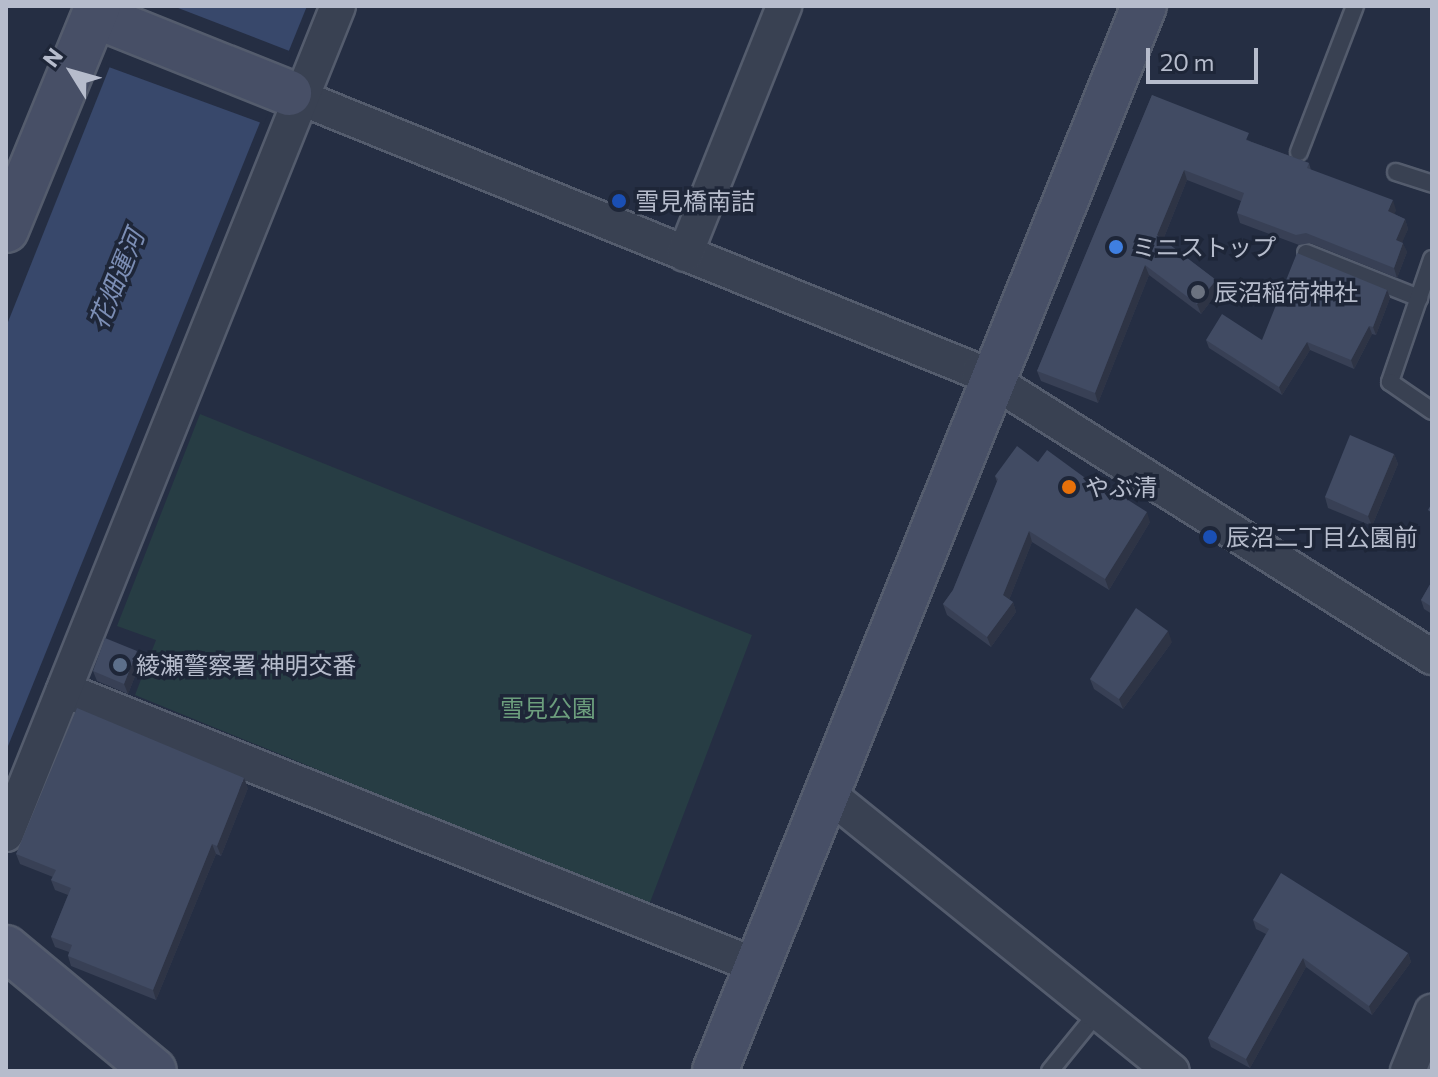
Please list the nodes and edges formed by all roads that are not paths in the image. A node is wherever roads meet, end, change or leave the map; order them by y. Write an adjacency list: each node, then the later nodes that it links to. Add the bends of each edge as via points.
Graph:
1 (338, 6): 6 (street)
2 (784, 6): 12 (street)
3 (1144, 6): 15 (street)
4 (1355, 6): 7 (lane)
5 (93, 12): 6 (street); 10 (street)
6 (295, 96): 12 (street); 18 (street)
7 (1299, 152)
8 (1396, 172): 9 (lane)
9 (1432, 183)
10 (6, 230)
11 (1306, 253): 14 (lane)
12 (685, 254): 15 (street)
13 (1432, 259): 14 (lane)
14 (1419, 298): 16 (lane, via 1390,382)
15 (993, 380): 17 (street); 19 (street)
16 (1432, 411)
17 (1432, 657)
18 (64, 690): 20 (street); 22 (street)
19 (827, 793): 22 (street); 23 (street)
20 (6, 834)
21 (6, 948): 25 (street)
22 (757, 966): 26 (street)
23 (1098, 1012): 27 (lane); 28 (street)
24 (1432, 1012): 29 (street)
25 (154, 1071)
26 (715, 1071)
27 (1050, 1071)
28 (1172, 1071)
29 (1408, 1071)

